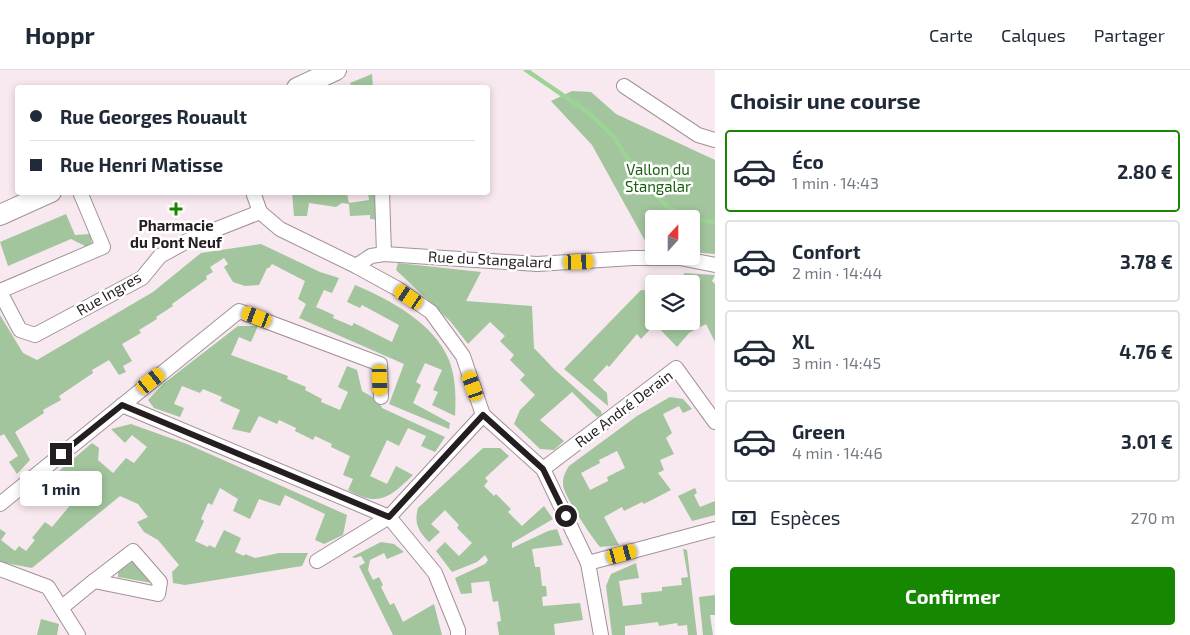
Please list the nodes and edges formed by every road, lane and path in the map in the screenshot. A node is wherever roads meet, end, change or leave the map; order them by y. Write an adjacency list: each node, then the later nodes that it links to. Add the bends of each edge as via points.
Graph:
1 (336, 70): 2 (main road)
2 (304, 85)
3 (624, 86): 4 (street, via 698,135)
4 (715, 140)
5 (44, 195): 10 (main road)
6 (81, 195): 14 (street, via 104,247)
7 (254, 195): 9 (street)
8 (382, 195): 11 (street)
9 (260, 212): 13 (street, via 280,229); 14 (street, Rue Ingres, via 189,240 160,256 142,278 35,335 20,330)
10 (0, 215)
11 (384, 254): 12 (street, Rue du Stangalard, via 537,264 633,258 680,258); 13 (street, via 371,256)
12 (715, 264)
13 (356, 266): 17 (street, via 431,312 463,356)
14 (0, 291)
15 (381, 397): 16 (street, via 380,364 239,311)
16 (122, 405): 20 (street); 21 (street)
17 (483, 415): 19 (street); 21 (street)
18 (715, 422): 19 (street, Rue André Derain, via 676,368)
19 (543, 469): 24 (street)
20 (0, 504)
21 (389, 517): 23 (street); 29 (street, via 435,573)
22 (715, 529): 24 (street)
23 (317, 561)
24 (588, 563): 30 (street)
25 (0, 569): 27 (street, via 48,588)
26 (94, 581): 27 (street)
27 (61, 608): 28 (street)
28 (78, 635)
29 (458, 635)
30 (601, 635)

